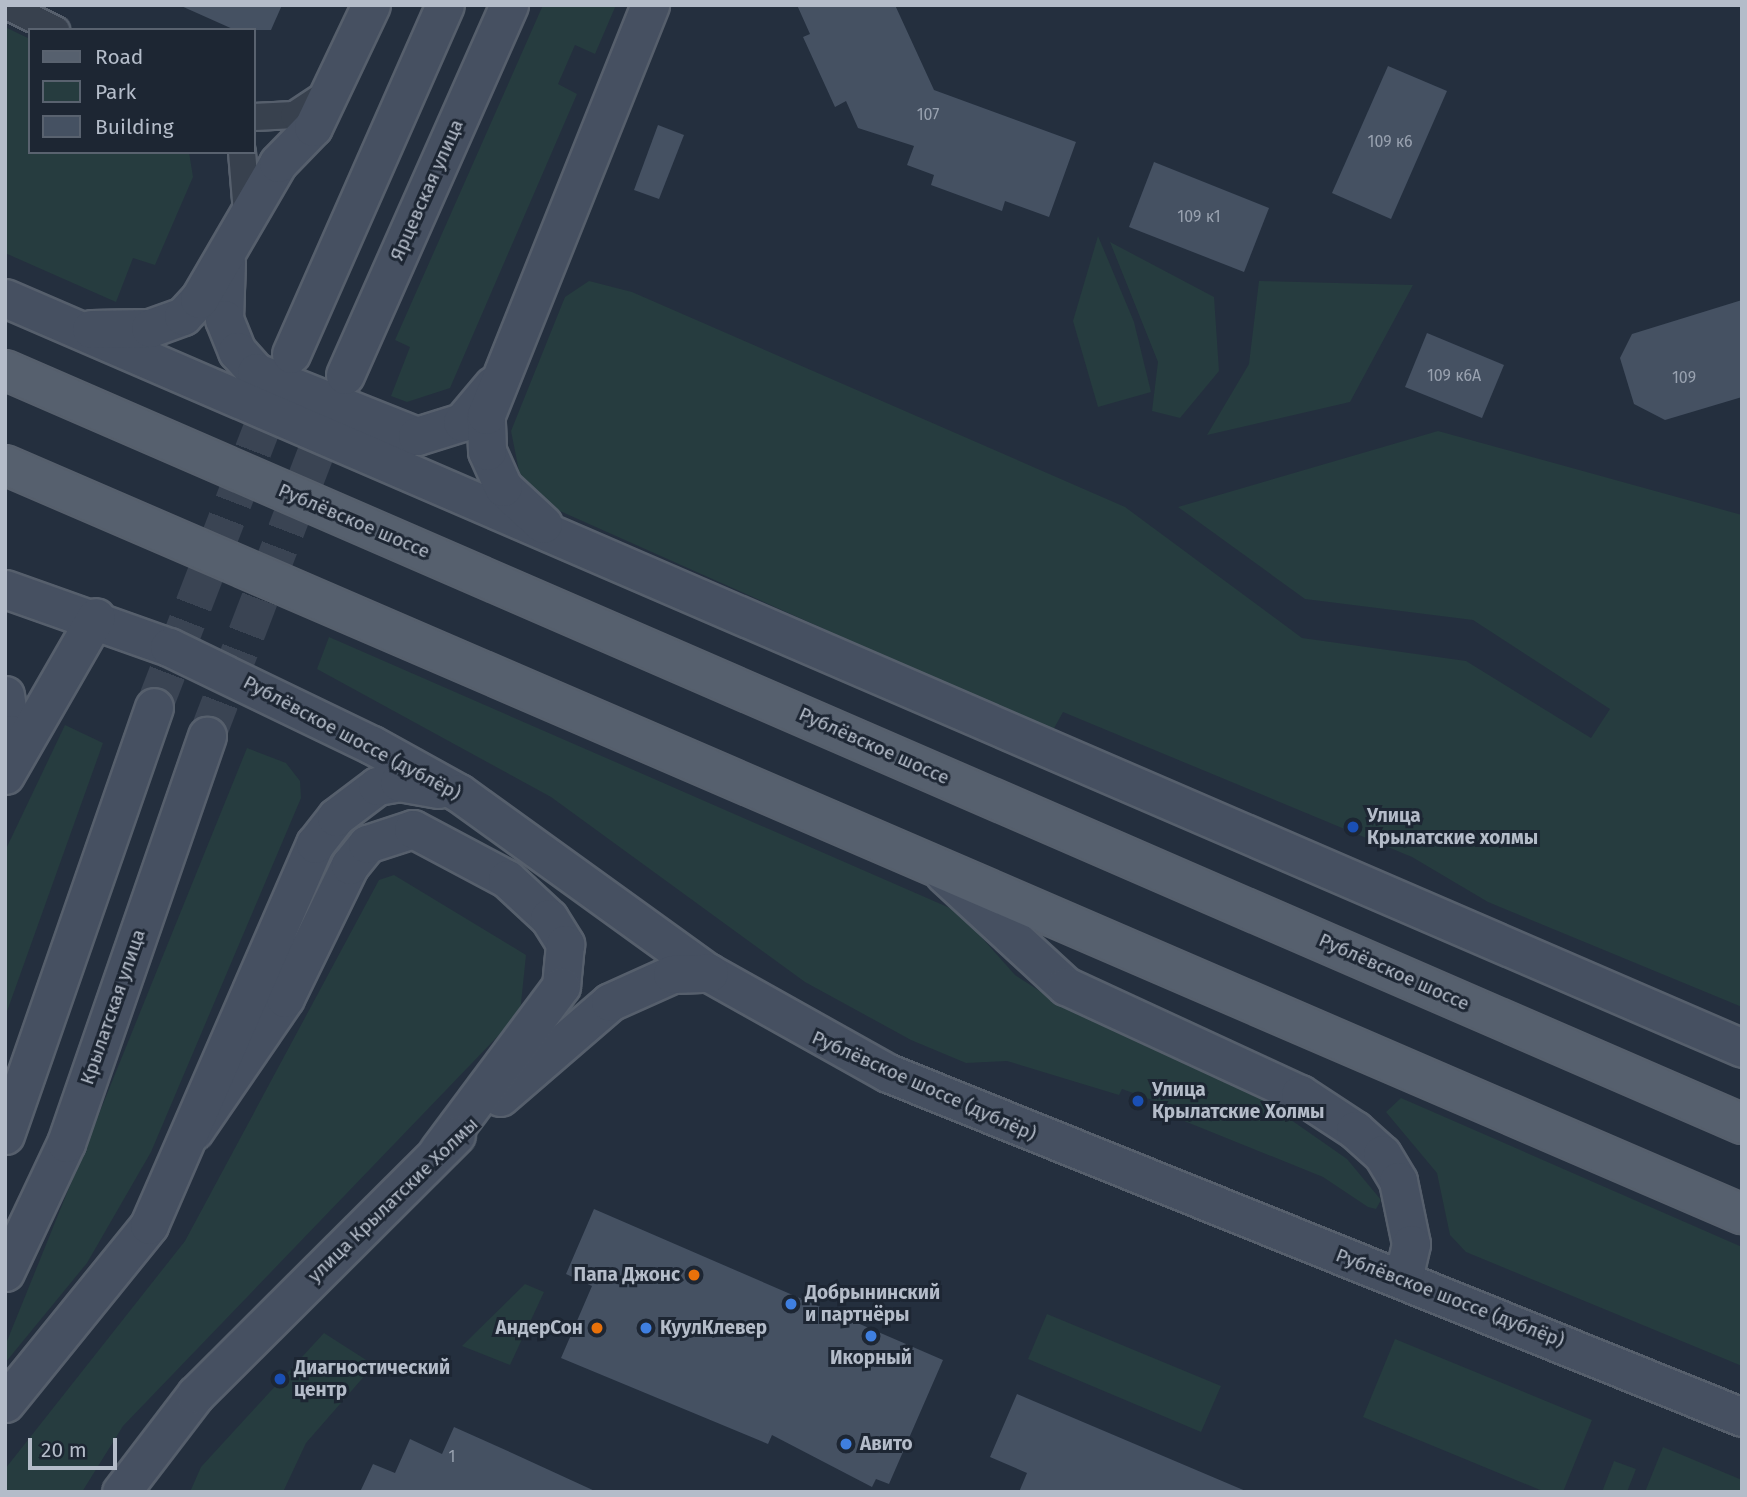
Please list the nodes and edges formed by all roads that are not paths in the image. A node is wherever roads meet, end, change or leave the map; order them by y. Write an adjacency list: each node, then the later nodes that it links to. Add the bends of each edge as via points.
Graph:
1 (5, 5): 6 (street)
2 (371, 5): 7 (main road)
3 (445, 5): 14 (main road)
4 (509, 5): 16 (main road, Ярцевская улица)
5 (650, 5): 17 (main road)
6 (52, 28)
7 (337, 83): 8 (street, via 321,102 293,115); 10 (main road)
8 (256, 117)
9 (242, 154): 10 (street)
10 (247, 213): 11 (main road)
11 (227, 255): 13 (main road, via 183,316 119,333); 17 (main road, via 224,318 237,351 257,372 417,436 462,422)
12 (5, 298): 13 (main road)
13 (73, 327): 19 (main road)
14 (291, 354)
15 (5, 370): 31 (main road, Рублёвское шоссе)
16 (345, 375)
17 (493, 384): 19 (main road, via 486,415 490,461 520,505)
18 (5, 465): 28 (main road)
19 (568, 545): 30 (main road)
20 (5, 589): 21 (main road, Рублёвское шоссе (дублёр))
21 (96, 617): 26 (main road); 27 (main road, Рублёвское шоссе (дублёр), via 289,702)
22 (5, 695): 25 (main road, via 11,734)
23 (154, 707): 33 (main road)
24 (207, 736): 36 (main road, Крылатская улица, via 66,1143)
25 (5, 767)
26 (5, 775)
27 (458, 793): 29 (main road, Рублёвское шоссе (дублёр)); 32 (main road, via 398,782 377,786 336,817 315,844 232,1026)
28 (923, 859): 35 (main road); 37 (main road, via 1066,986 1300,1094 1355,1130 1382,1154 1398,1181 1411,1244)
29 (709, 973): 34 (main road, улица Крылатские Холмы, via 672,974 610,1002); 37 (main road, Рублёвское шоссе (дублёр), via 887,1073)
30 (1742, 1048)
31 (1742, 1124)
32 (194, 1130): 34 (main road, via 285,998 350,865 367,844 413,829 507,879 549,918 565,944 561,986); 38 (main road, via 149,1225)
33 (5, 1135)
34 (438, 1151): 40 (main road, улица Крылатские Холмы, via 196,1394)
35 (1742, 1214)
36 (5, 1272)
37 (1403, 1279): 39 (main road, Рублёвское шоссе (дублёр))
38 (5, 1404)
39 (1742, 1417)
40 (121, 1492)

